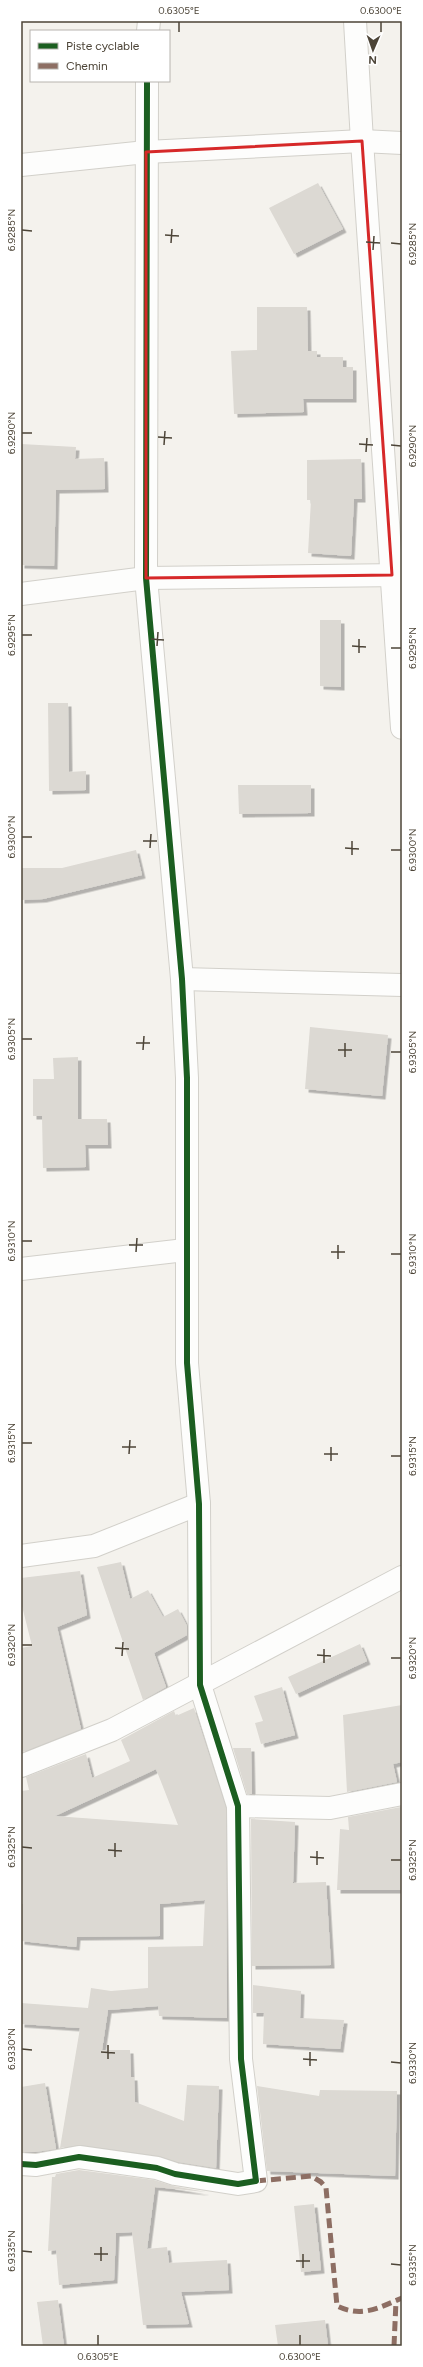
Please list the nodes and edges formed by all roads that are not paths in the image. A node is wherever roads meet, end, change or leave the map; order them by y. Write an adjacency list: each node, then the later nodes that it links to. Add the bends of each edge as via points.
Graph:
1 (356, 21): 3 (street)
2 (147, 82): 5 (street)
3 (362, 141): 4 (street); 5 (street); 7 (street)
4 (402, 143)
5 (146, 152): 6 (street); 8 (street)
6 (21, 165)
7 (397, 575): 8 (street); 10 (street)
8 (146, 578): 9 (street); 11 (street)
9 (21, 594)
10 (402, 728)
11 (182, 979): 12 (street); 13 (street, via 187,1078)
12 (402, 985)
13 (186, 1250): 14 (street); 15 (street, via 187,1364)
14 (21, 1269)
15 (199, 1504): 16 (street, via 94,1546); 18 (street)
16 (21, 1556)
17 (402, 1577): 18 (street)
18 (200, 1685): 19 (street, via 112,1730); 21 (street)
19 (21, 1766)
20 (402, 1794): 21 (street, via 330,1808)
21 (238, 1806): 22 (street, via 241,2059 256,2181 238,2184 175,2174 157,2168 79,2157 36,2165)
22 (21, 2164)

